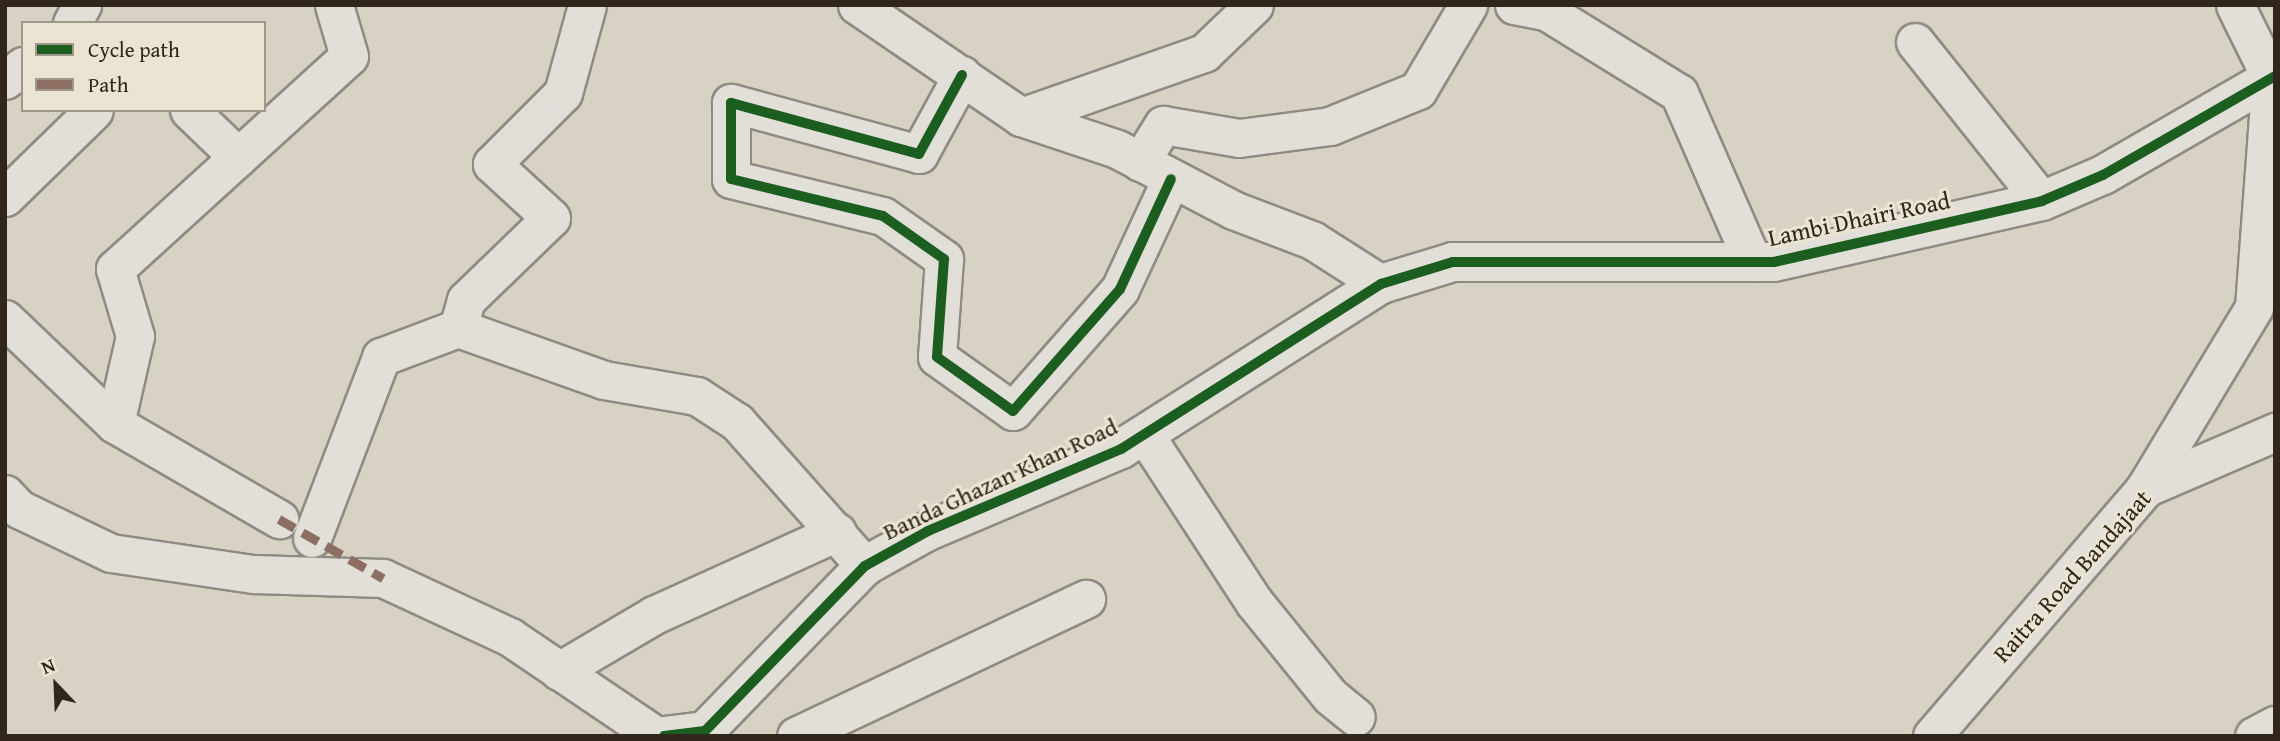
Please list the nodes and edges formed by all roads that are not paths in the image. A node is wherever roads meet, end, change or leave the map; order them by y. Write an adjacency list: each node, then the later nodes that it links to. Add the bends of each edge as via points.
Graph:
1 (82, 5): 9 (street)
2 (334, 5): 18 (street, via 349,56)
3 (587, 5): 26 (street, via 563,93 492,163 551,218 466,300)
4 (857, 5): 12 (street)
5 (1254, 5): 17 (street, via 1204,53)
6 (1468, 5): 19 (street, via 1418,89 1330,126 1239,138 1163,125)
7 (1514, 5): 23 (street, via 1546,11 1679,93)
8 (2235, 5): 13 (street)
9 (73, 21)
10 (1915, 42): 22 (street)
11 (21, 68): 14 (street)
12 (962, 75): 17 (street); 20 (street, via 919,155 731,103 732,179 883,216 944,259 937,358 1013,411 1120,289)
13 (2273, 77): 22 (street, Lambi Dhairi Road, via 2103,175); 30 (street, via 2254,307)
14 (5, 80)
15 (92, 112): 21 (street)
16 (191, 112): 18 (street)
17 (1021, 117): 19 (street)
18 (238, 157): 27 (street, via 115,269 135,337)
19 (1140, 162): 20 (street)
20 (1171, 179): 24 (street, via 1312,240)
21 (5, 197)
22 (2042, 201): 23 (street, Lambi Dhairi Road)
23 (1753, 262): 24 (street, Lambi Dhairi Road, via 1453,262)
24 (1381, 284): 29 (street, Banda Ghazan Khan Road)
25 (5, 319): 27 (street)
26 (458, 328): 33 (street, via 604,380 697,396 737,422); 34 (street, via 381,357)
27 (115, 424): 32 (street)
28 (2275, 432): 30 (street, Raitra Road Bandajaat)
29 (1145, 435): 35 (street, Banda Ghazan Khan Road); 38 (street, via 1254,602 1330,696)
30 (2145, 488): 43 (street, Raitra Road Bandajaat)
31 (5, 494): 37 (street, via 19,509 111,554 254,574 383,578 510,637)
32 (279, 519)
33 (837, 531): 35 (street); 37 (street, via 654,615)
34 (313, 538)
35 (865, 566): 41 (street, Banda Ghazan Khan Road, via 705,731)
36 (1086, 599): 42 (street)
37 (559, 671): 40 (street)
38 (1356, 717)
39 (2275, 725): 44 (street)
40 (656, 736)
41 (664, 736)
42 (796, 736)
43 (1932, 736)
44 (2254, 736)

